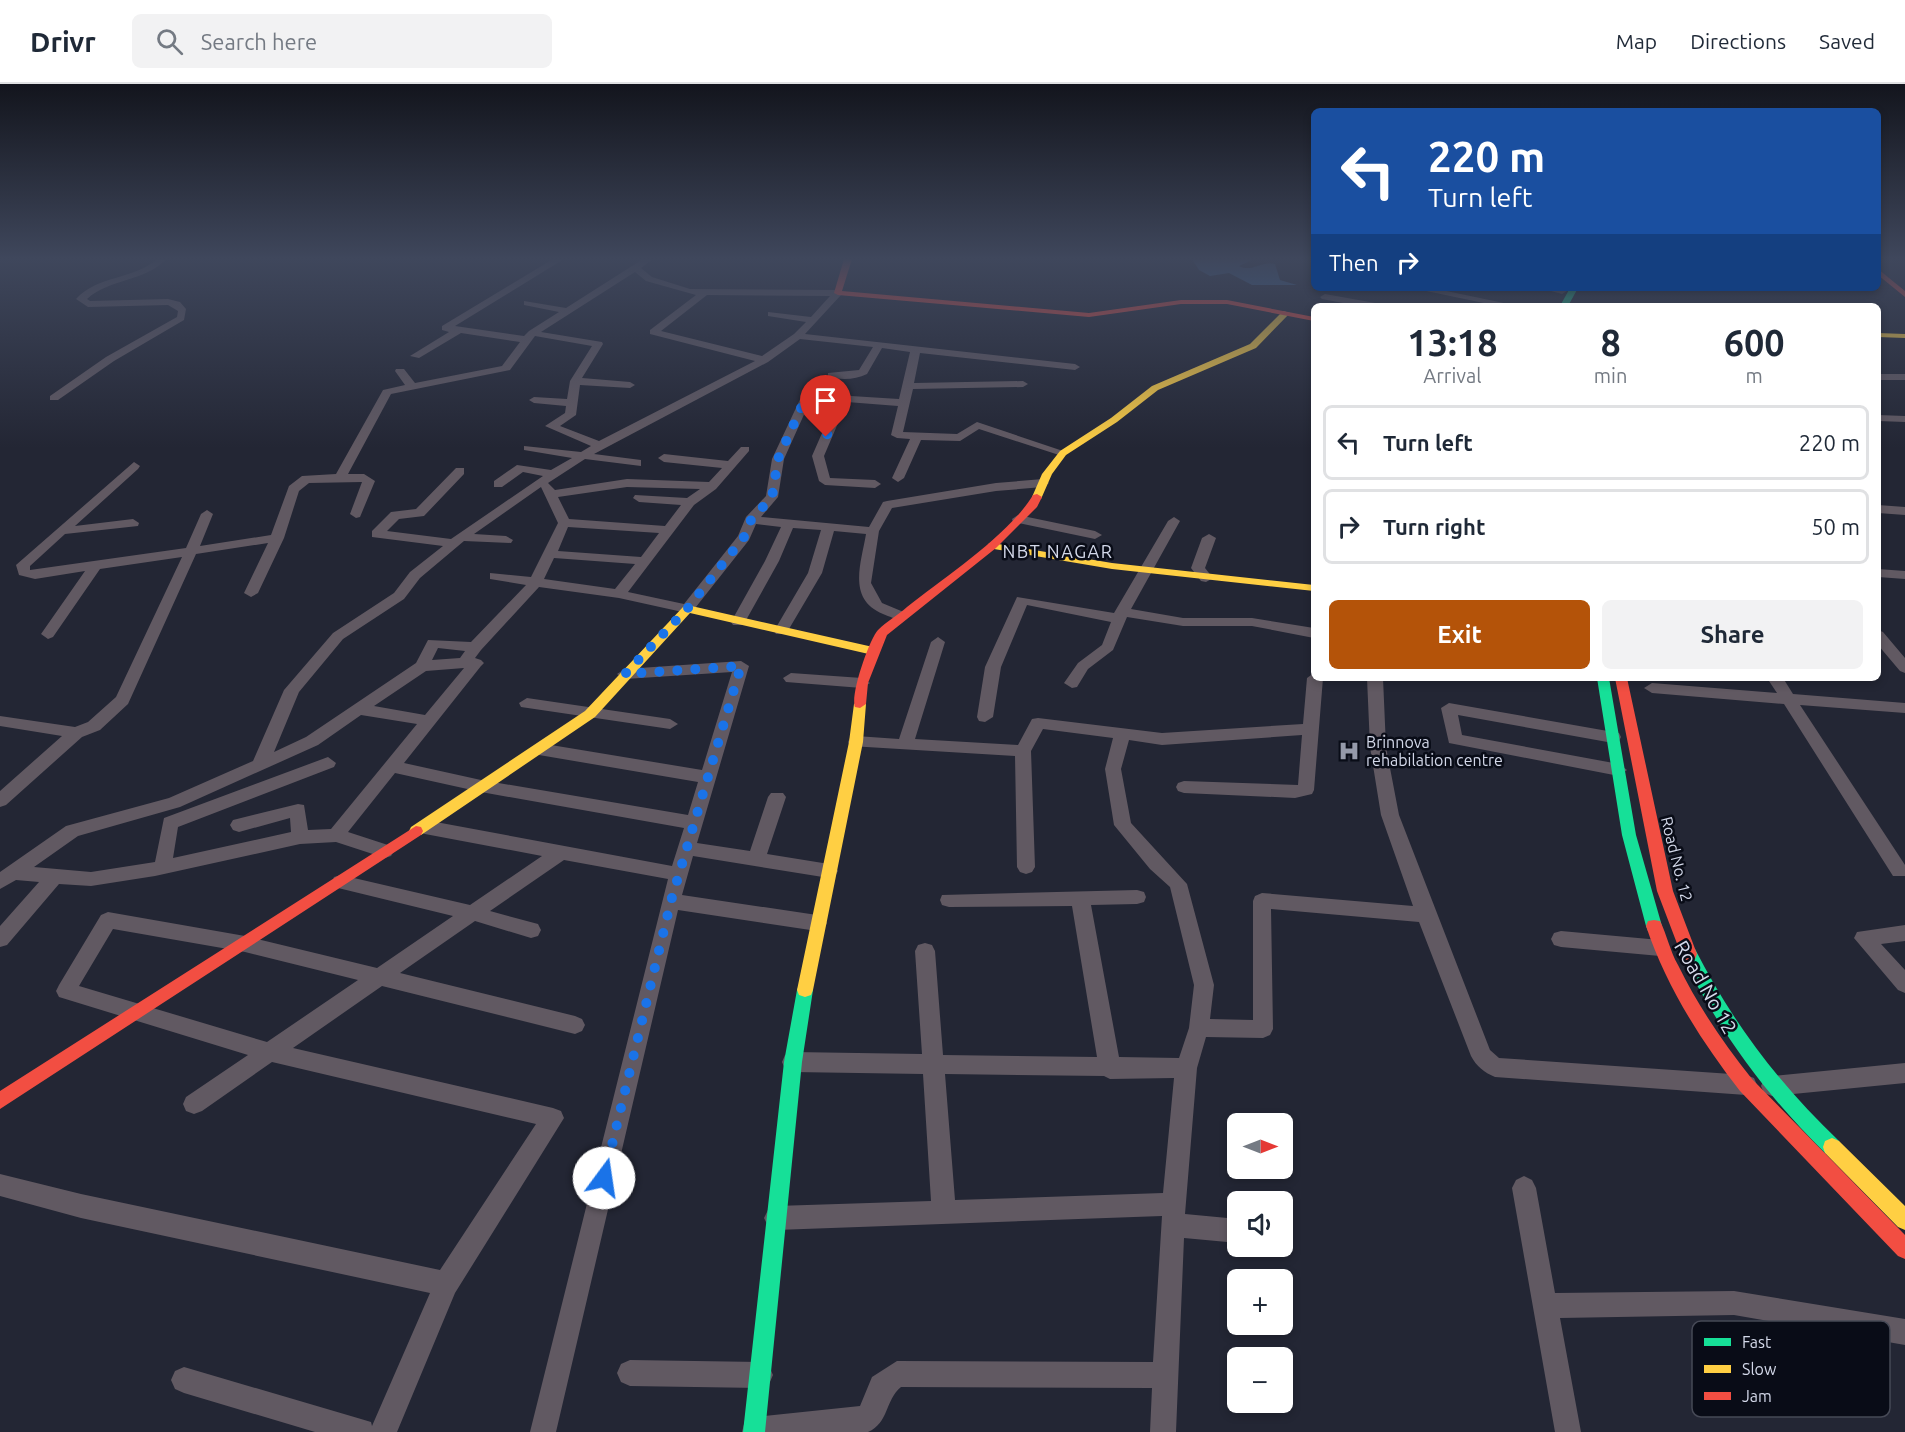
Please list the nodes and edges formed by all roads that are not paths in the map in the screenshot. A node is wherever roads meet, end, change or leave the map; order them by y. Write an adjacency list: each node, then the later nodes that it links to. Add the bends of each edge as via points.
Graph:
1 (174, 322): 26 (street, via 110,359)
2 (455, 322): 7 (street, via 445,328)
3 (552, 322): 11 (street)
4 (666, 322): 15 (street, via 653,332)
5 (812, 322): 9 (street)
6 (1277, 322): 37 (street, via 1253,346 1155,388)
7 (459, 330): 11 (street); 14 (street)
8 (1881, 335): 10 (street)
9 (798, 336): 12 (street); 15 (street)
10 (1905, 336)
11 (530, 337): 21 (street, via 598,344); 25 (street, via 506,368)
12 (879, 345): 13 (street); 18 (street, via 866,373 856,377)
13 (916, 349): 16 (street); 24 (street)
14 (415, 356)
15 (764, 360): 34 (street)
16 (1075, 367)
17 (400, 371): 25 (street)
18 (832, 375)
19 (1881, 377): 20 (street)
20 (1905, 377)
21 (575, 381): 23 (street); 29 (street)
22 (1023, 384): 24 (street)
23 (630, 385)
24 (908, 386): 30 (street)
25 (411, 387): 45 (street, via 387,392)
26 (54, 398)
27 (843, 398): 30 (street); 49 (street, via 818,456 825,481); 59 (street, via 807,395 778,459 772,497)
28 (534, 400): 29 (street)
29 (572, 403): 34 (street, via 570,416 551,426)
30 (903, 403): 33 (street, via 897,435)
31 (1881, 418): 32 (street)
32 (1905, 419)
33 (917, 436): 37 (street, via 960,438 977,425); 46 (street)
34 (600, 445): 38 (street)
35 (528, 448): 38 (street)
36 (745, 449): 41 (street)
37 (1063, 453): 47 (street)
38 (582, 456): 40 (street); 44 (street)
39 (663, 458): 41 (street)
40 (637, 464)
41 (731, 465): 50 (street)
42 (134, 466): 66 (street)
43 (460, 471): 71 (street, via 420,513 395,515 377,534)
44 (548, 477): 48 (street, via 521,468); 51 (street); 71 (street)
45 (340, 478): 57 (street, via 369,481); 69 (street, via 306,479 298,483)
46 (898, 478)
47 (1043, 483): 58 (street, via 1033,505); 67 (street, via 887,505)
48 (498, 484)
49 (875, 484)
50 (712, 486): 51 (street, via 627,483); 53 (street)
51 (552, 494): 62 (street)
52 (639, 498): 53 (street)
53 (690, 502): 65 (street)
54 (1884, 510): 55 (street)
55 (1905, 510)
56 (207, 514): 74 (street)
57 (356, 514)
58 (1018, 519): 68 (street); 73 (street)
59 (751, 520): 63 (street); 87 (street, via 744,537)
60 (1174, 521): 78 (street)
61 (133, 523): 66 (street)
62 (564, 523): 65 (street); 75 (street)
63 (788, 525): 64 (street); 90 (street)
64 (828, 529): 67 (street); 91 (street, via 815,573)
65 (669, 530): 76 (street)
66 (61, 531): 77 (street, via 23,565 24,572 35,574)
67 (873, 531): 88 (street, via 864,583 876,606)
68 (1095, 535)
69 (277, 538): 74 (street); 85 (street)
70 (1209, 538): 82 (street, via 1198,568)
71 (458, 540): 72 (street); 129 (street, via 415,575 399,596 338,636 309,667 292,690)
72 (506, 540)
73 (993, 546): 78 (street); 88 (street)
74 (191, 552): 77 (street); 121 (street, via 122,700 94,726)
75 (549, 554): 76 (street); 83 (street)
76 (646, 561): 86 (street)
77 (96, 565): 93 (street)
78 (1145, 570): 82 (street); 89 (street)
79 (1881, 573): 80 (street)
80 (1905, 575)
81 (495, 576): 83 (street)
82 (1206, 578): 84 (street)
83 (536, 582): 86 (street); 96 (street)
84 (1311, 588)
85 (251, 592)
86 (619, 594): 87 (street)
87 (687, 609): 90 (street); 101 (street)
88 (901, 616): 97 (street, via 882,633)
89 (1121, 616): 92 (street, via 1183,622 1252,622); 109 (street, via 1108,647 1083,666); 116 (street, via 1022,600 993,667)
90 (738, 622): 91 (street)
91 (781, 631): 97 (street)
92 (1311, 632)
93 (48, 634)
94 (1881, 639): 100 (street)
95 (938, 642): 125 (street)
96 (475, 647): 98 (street); 99 (street, via 433,644)
97 (873, 651): 108 (street)
98 (465, 663): 99 (street); 118 (street, via 476,663)
99 (422, 666): 114 (street)
100 (1905, 668)
101 (625, 674): 115 (street); 132 (street, via 741,666)
102 (791, 678): 108 (street)
103 (1315, 681): 120 (street)
104 (1375, 681): 159 (street, via 1378,747 1390,815)
105 (1604, 681): 123 (street, Road No 12)
106 (1622, 681): 180 (street, Road No. 12, via 1666,893 1699,977)
107 (1778, 681): 111 (street)
108 (862, 683): 124 (street)
109 (1072, 683)
110 (1652, 688): 111 (street)
111 (1791, 700): 113 (street); 149 (street)
112 (527, 703): 115 (street)
113 (1905, 708)
114 (358, 709): 118 (street); 129 (street, via 312,741)
115 (590, 714): 119 (street); 126 (street)
116 (985, 717)
117 (0, 721): 121 (street)
118 (430, 721): 130 (street)
119 (670, 724)
120 (1310, 729): 122 (street, via 1184,739); 134 (street, via 1307,784 1303,792)
121 (76, 733): 136 (street)
122 (1122, 736): 127 (street, via 1038,723); 172 (street, via 1113,769 1123,825 1178,884 1204,985)
123 (1613, 736): 131 (street, Road No 12); 131 (street, via 1449,708 1455,740)
124 (856, 742): 125 (street); 148 (street)
125 (906, 743): 127 (street)
126 (539, 749): 132 (street); 133 (street)
127 (1023, 751): 147 (street)
128 (328, 763): 146 (street, via 170,823)
129 (260, 764): 152 (street, via 174,803 72,831)
130 (393, 767): 133 (street); 140 (street)
131 (1618, 770): 166 (street, Road No 12, via 1629,835)
132 (707, 777): 137 (street)
133 (481, 786): 137 (street); 139 (street)
134 (1184, 787)
135 (777, 797): 145 (street)
136 (0, 801)
137 (695, 823): 142 (street)
138 (239, 825): 141 (street, via 298,810)
139 (424, 827): 143 (street); 144 (street)
140 (336, 835): 141 (street); 143 (street)
141 (300, 837): 146 (street)
142 (687, 849): 145 (street); 150 (street)
143 (385, 851): 153 (street)
144 (561, 852): 150 (street); 158 (street)
145 (757, 858): 148 (street)
146 (163, 867): 151 (street, via 91,879)
147 (1026, 867)
148 (829, 871): 160 (street)
149 (1899, 871)
150 (679, 873): 157 (street)
151 (55, 876): 152 (street); 163 (street)
152 (7, 878)
153 (341, 882): 158 (street); 165 (street)
154 (1137, 897): 155 (street)
155 (1080, 898): 156 (street); 177 (street)
156 (949, 900)
157 (671, 901): 160 (street); 203 (street)
158 (472, 913): 161 (street); 168 (street)
159 (1426, 915): 172 (street, via 1262,901 1263,1029); 179 (street, via 1482,1056 1495,1067)
160 (817, 923): 174 (street)
161 (531, 930)
162 (1905, 933): 169 (street, via 1864,938)
163 (0, 939)
164 (1561, 939): 166 (street)
165 (245, 944): 168 (street); 170 (street); 170 (street, via 108,920 66,991)
166 (1660, 948): 179 (street, Road No 12, via 1724,1058)
167 (925, 951): 175 (street)
168 (377, 979): 171 (street); 173 (street)
169 (1905, 984)
170 (141, 1012): 173 (street); 181 (street)
171 (574, 1025)
172 (1199, 1028): 176 (street)
173 (270, 1052): 182 (street); 191 (street, via 553,1118)
174 (793, 1062): 175 (street); 187 (street)
175 (933, 1066): 177 (street); 185 (street)
176 (1186, 1068): 177 (street); 186 (street)
177 (1110, 1069)
178 (1905, 1073): 180 (street)
179 (1746, 1085): 190 (street, Road No 12)
180 (1772, 1086): 188 (street, Road No. 12, via 1882,1192)
181 (0, 1101)
182 (194, 1104)
183 (0, 1185): 191 (street)
184 (1524, 1188): 192 (street)
185 (944, 1214): 186 (street); 187 (street)
186 (1174, 1214): 189 (street); 198 (street)
187 (776, 1218): 197 (street)
188 (1905, 1220)
189 (1227, 1228)
190 (1905, 1249)
191 (446, 1284): 202 (street)
192 (1547, 1306): 193 (street, via 1734,1303); 205 (street)
193 (1840, 1321)
194 (1890, 1329): 195 (street)
195 (1905, 1332)
196 (630, 1373): 197 (street)
197 (760, 1375): 200 (street)
198 (1166, 1375): 200 (street, via 897,1374 881,1386 867,1419); 204 (street)
199 (184, 1380): 201 (street)
200 (754, 1431)
201 (361, 1432)
202 (383, 1432)
203 (543, 1432)
204 (1163, 1432)
205 (1568, 1432)

